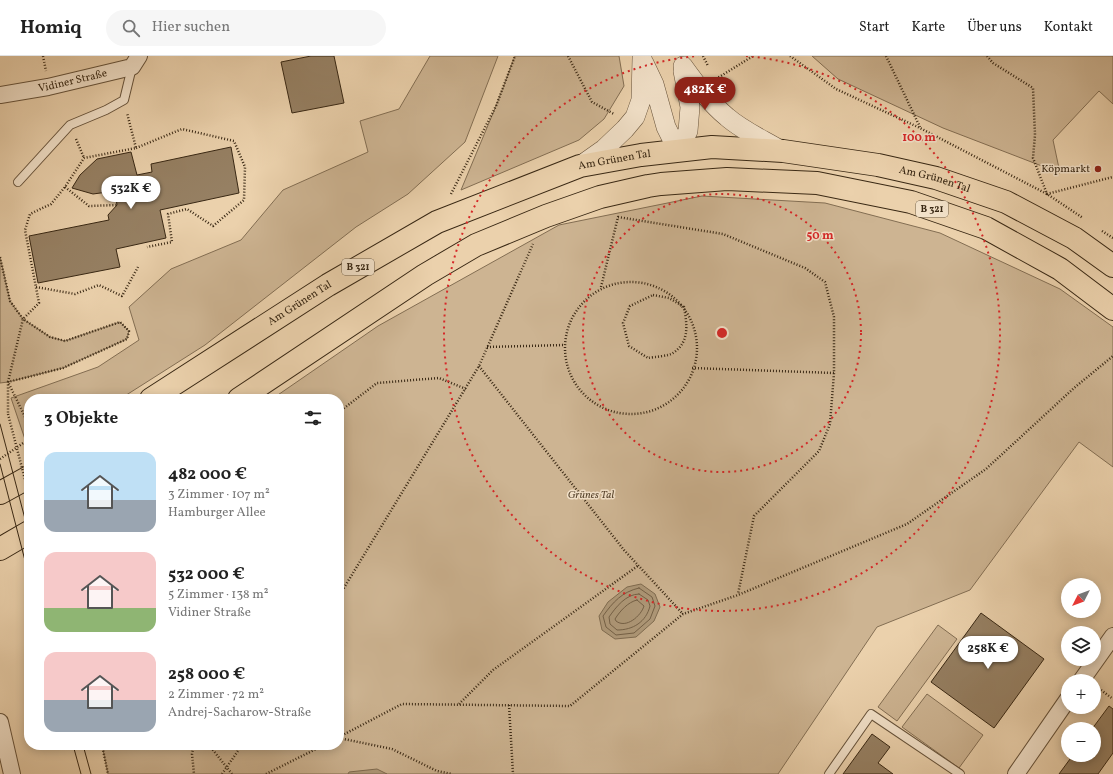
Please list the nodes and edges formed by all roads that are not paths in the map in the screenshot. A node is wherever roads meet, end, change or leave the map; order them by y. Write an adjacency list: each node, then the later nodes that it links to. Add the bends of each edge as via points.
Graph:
1 (641, 57): 5 (street, via 654,84 666,127); 7 (street, via 641,100 634,117 604,149)
2 (136, 61): 4 (street, Vidiner Straße, via 48,87); 9 (lane, via 124,100 70,125)
3 (680, 61): 5 (street, via 690,107 688,131); 6 (street, via 697,86 727,118)
4 (0, 96)
5 (678, 151): 6 (main road, Am Grünen Tal / B 321, via 712,147); 7 (main road, Am Grünen Tal / B 321); 8 (main road, via 700,166); 10 (main road, via 668,167)
6 (783, 152): 11 (main road, Am Grünen Tal / B 321, via 878,165 936,178 1006,202 1074,238)
7 (580, 166): 13 (main road, Am Grünen Tal / B 321, via 437,222 321,289)
8 (727, 179): 10 (main road, B 321); 12 (main road, B 321, via 817,183 911,202 986,228 1060,269)
9 (18, 182)
10 (648, 186): 14 (main road, B 321, via 600,197 469,248)
11 (1113, 266)
12 (1113, 310)
13 (160, 394)
14 (246, 394)
15 (24, 480): 16 (main road)
16 (0, 494)
17 (24, 535): 18 (main road)
18 (0, 549)
19 (1113, 636): 20 (street)
20 (1086, 674)
21 (1061, 709): 26 (street)
22 (0, 722): 23 (street)
23 (12, 774)
24 (829, 774): 25 (lane, via 871,714)
25 (960, 774)
26 (1016, 774)

